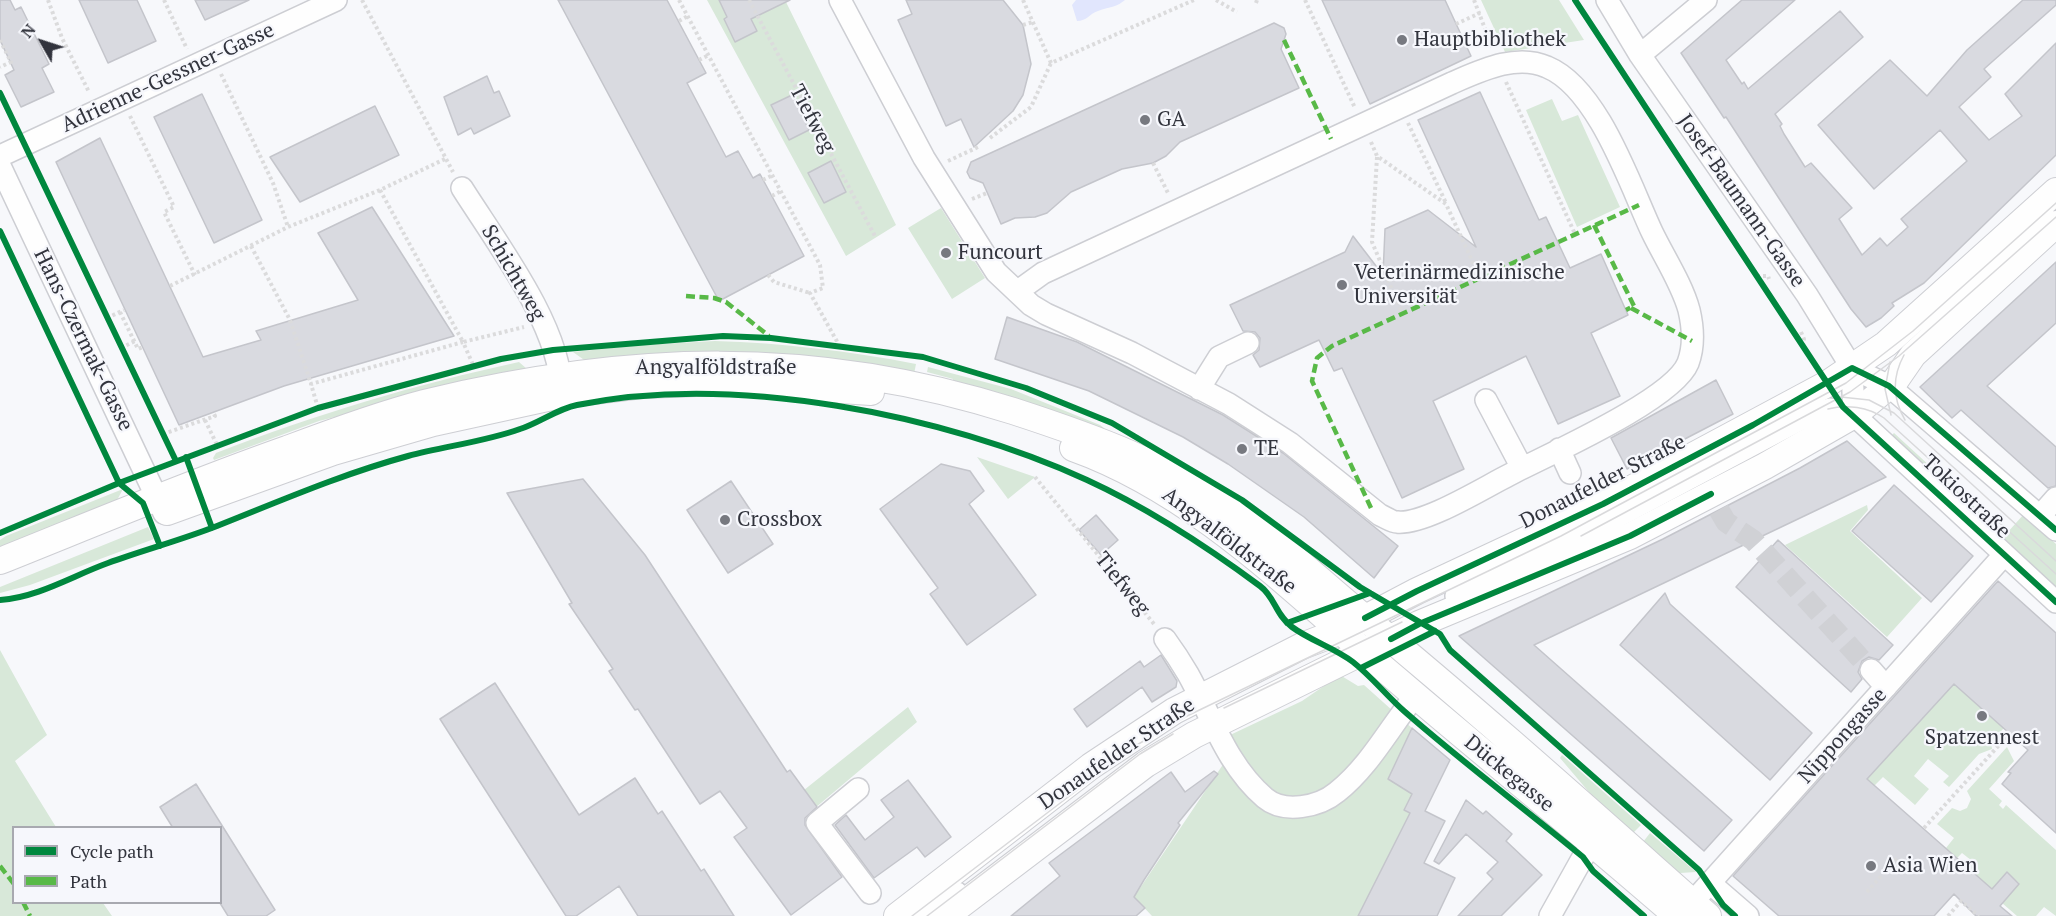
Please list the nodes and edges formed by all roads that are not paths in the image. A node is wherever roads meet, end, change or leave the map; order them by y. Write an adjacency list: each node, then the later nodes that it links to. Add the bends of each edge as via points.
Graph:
1 (336, 0): 6 (street, Adrienne-Gessner-Gasse)
2 (840, 0): 11 (street, via 931,168 996,272)
3 (1607, 0): 5 (street, Josef-Baumann-Gasse)
4 (1706, 0): 5 (street)
5 (1640, 55): 13 (street, Josef-Baumann-Gasse, via 1807,295)
6 (0, 156)
7 (0, 166): 23 (street, Hans-Czermak-Gasse)
8 (462, 188): 14 (street, Schichtweg, via 543,322)
9 (2056, 191): 13 (main road, Donaufelder Straße, via 1887,344)
10 (2056, 224): 15 (main road, Donaufelder Straße, via 1913,355)
11 (1018, 291): 16 (street, via 1046,314); 19 (street, via 1043,273 1176,210 1498,64 1547,66 1578,91 1603,127 1689,308 1693,334 1688,363 1670,387)
12 (1248, 343): 16 (street, via 1219,357)
13 (1852, 368): 15 (street); 18 (street); 29 (main road, Donaufelder Straße, via 1603,504 1422,588)
14 (561, 386): 23 (main road, Angyalföldstraße, via 423,404 316,438); 29 (main road, Angyalföldstraße, via 639,366 720,363 859,373 978,400 1100,439 1164,468 1240,515); 31 (main road, Angyalföldstraße, via 723,382 863,390 980,414 1094,455 1154,486 1219,529)
15 (1889, 386): 18 (main road, Donaufelder Straße); 24 (street, Tokiostraße)
16 (1199, 388): 20 (street, via 1290,443 1380,515 1397,522 1421,519)
17 (1486, 400): 20 (street)
18 (1854, 415): 25 (street, Tokiostraße); 29 (main road, Donaufelder Straße, via 1715,502 1419,624); 29 (street, Donaufelder Straße, via 1830,410 1805,417 1570,542)
19 (1559, 449): 20 (street); 21 (street)
20 (1522, 468)
21 (1570, 473)
22 (2056, 498): 24 (street)
23 (161, 505): 26 (main road, Angyalföldstraße); 27 (main road, Angyalföldstraße)
24 (2048, 522)
25 (2004, 555): 28 (street, Tokiostraße); 33 (street, Nippongasse)
26 (0, 561)
27 (0, 580)
28 (2056, 602)
29 (1379, 630): 31 (main road, Donaufelder Straße); 37 (main road, Dückegasse)
30 (1165, 639): 35 (street)
31 (1354, 642): 34 (main road, Dückegasse); 35 (main road, Donaufelder Straße)
32 (1871, 670): 33 (street)
33 (1886, 687): 38 (street, Nippongasse)
34 (1415, 696): 35 (street, via 1337,792 1317,804 1291,807 1266,799 1243,774); 37 (main road, Dückegasse)
35 (1207, 713): 41 (main road, Donaufelder Straße, via 1174,711 1091,766); 42 (street, Donaufelder Straße, via 1140,754); 43 (main road, Donaufelder Straße)
36 (858, 789): 39 (street, via 817,823)
37 (1600, 834): 40 (main road, Dückegasse); 44 (street)
38 (1711, 884): 40 (street, Nippongasse); 45 (street)
39 (870, 893)
40 (1689, 912)
41 (897, 916)
42 (927, 916)
43 (946, 916)
44 (1550, 916)
45 (1748, 916)

